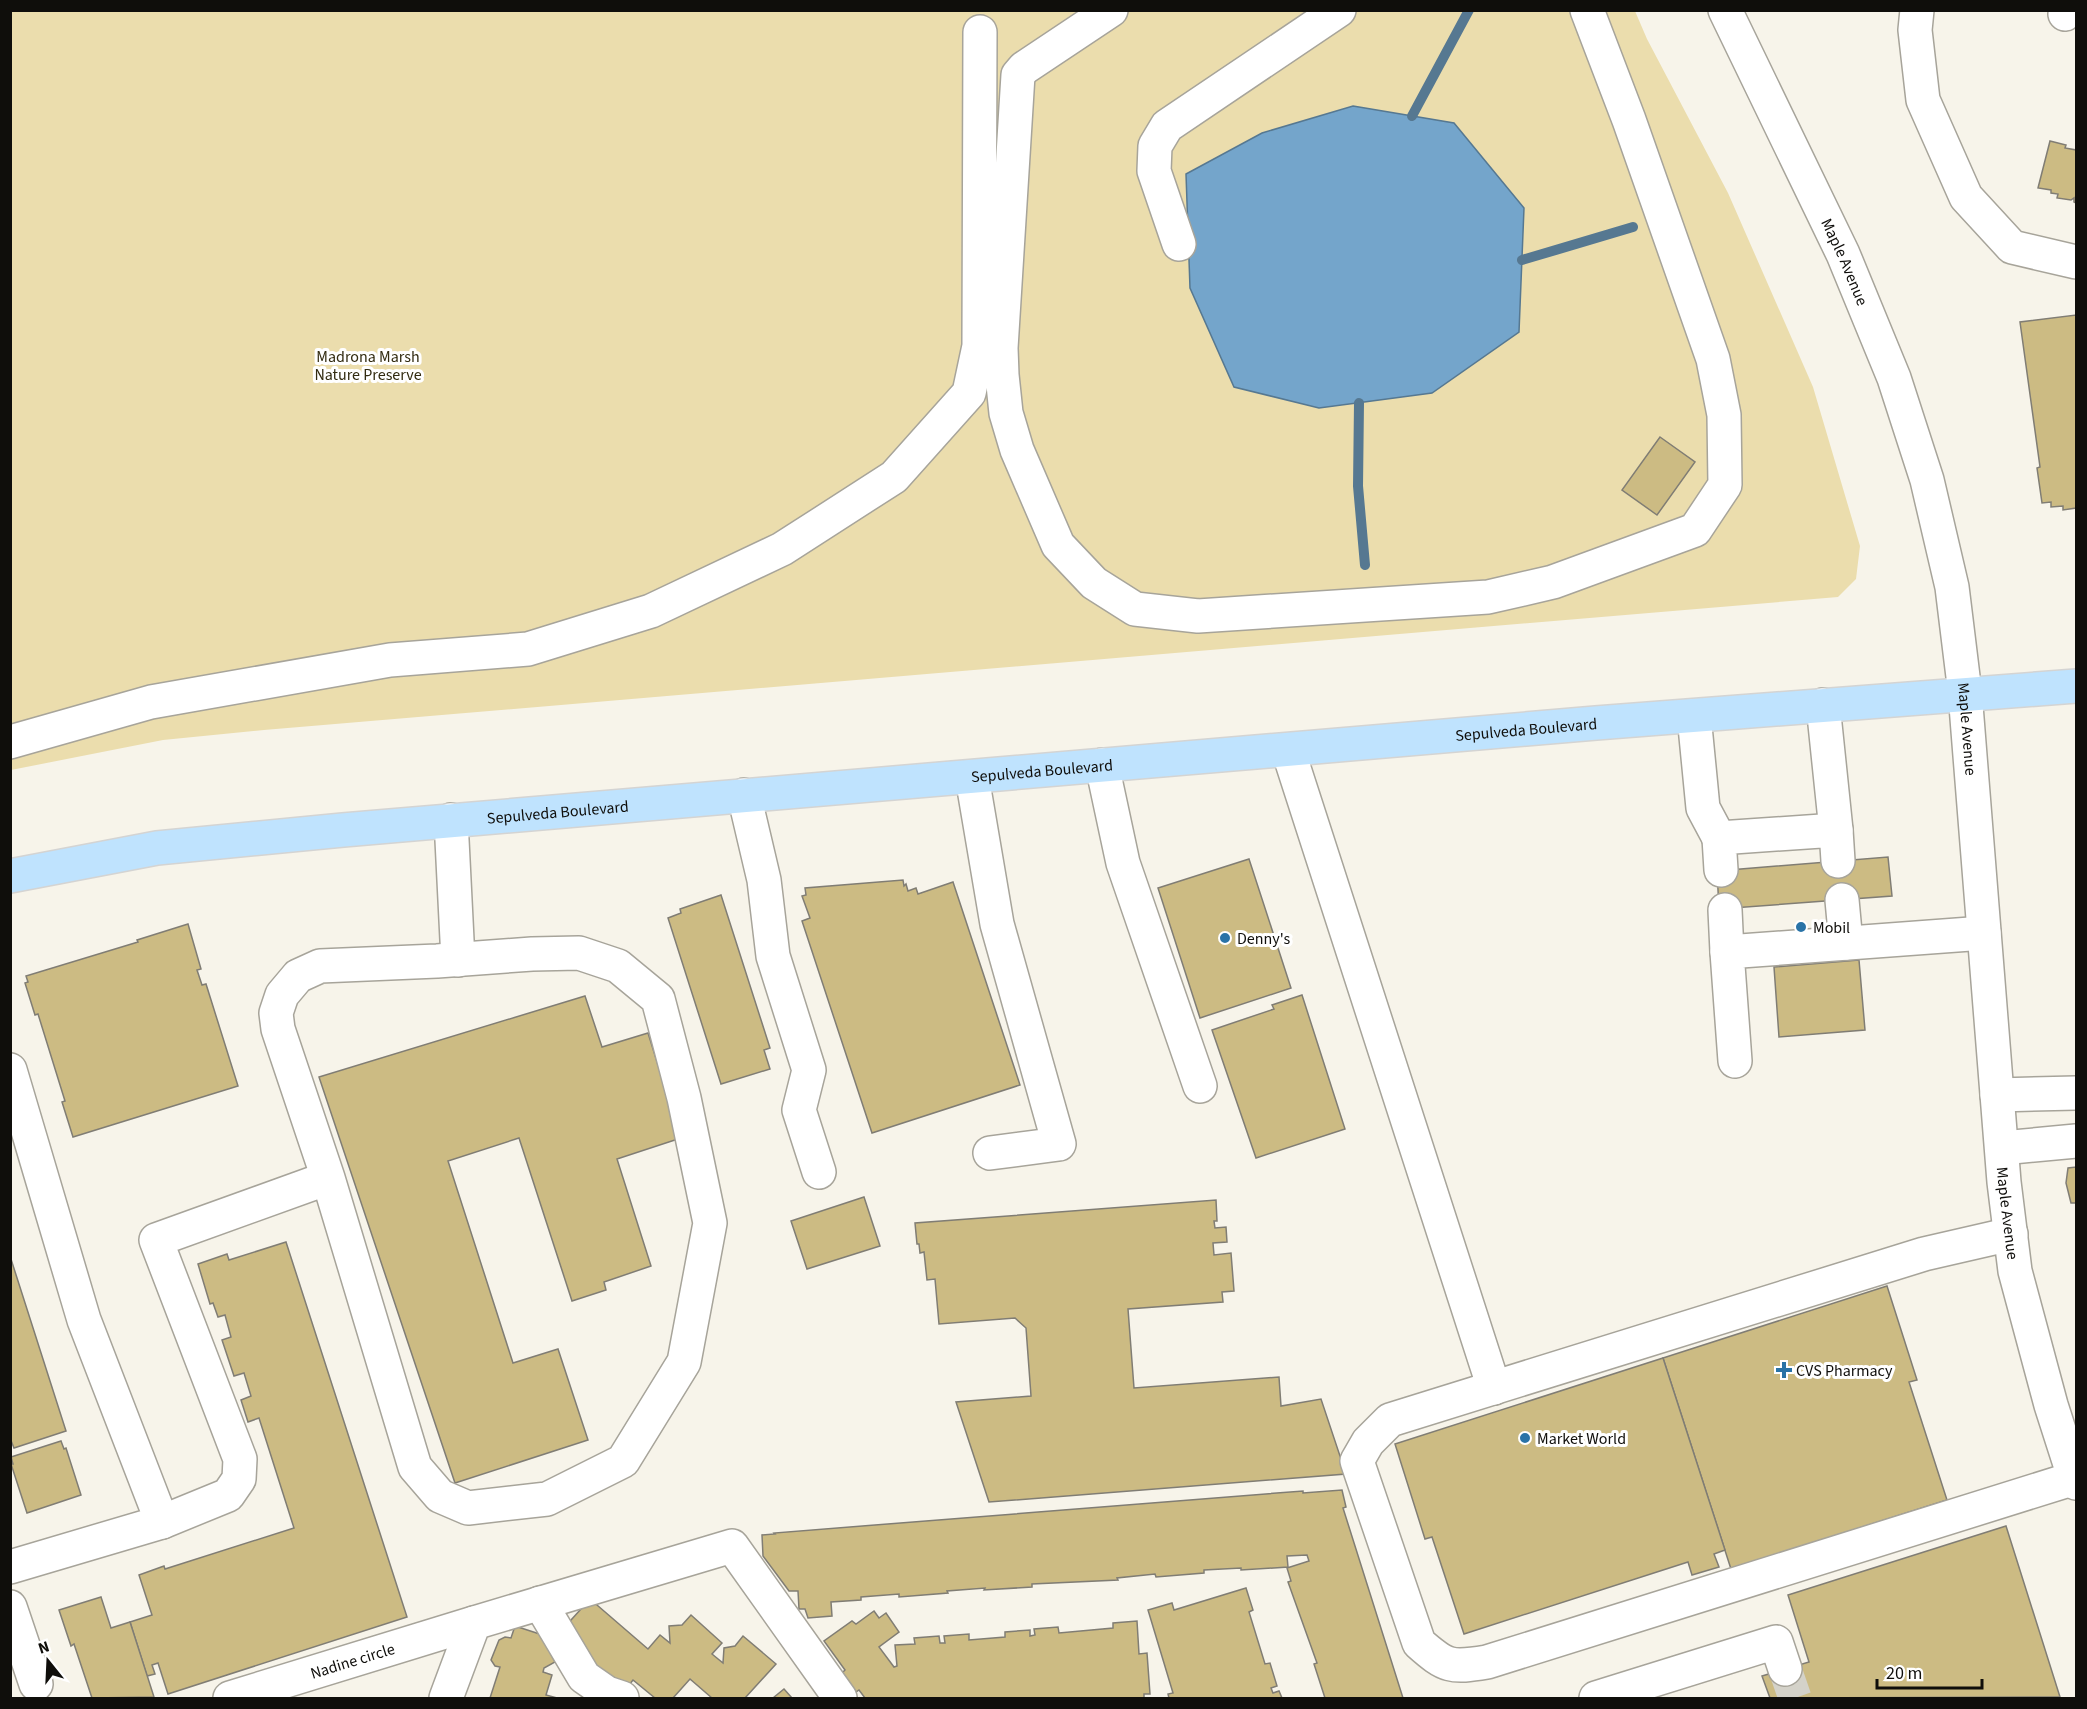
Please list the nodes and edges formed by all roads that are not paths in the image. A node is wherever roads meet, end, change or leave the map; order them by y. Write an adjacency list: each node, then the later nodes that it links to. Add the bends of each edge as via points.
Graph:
1 (1111, 10): 3 (street, via 1018,75 1001,348 1006,413 1017,450 1058,545 1094,583 1135,609 1198,616 1488,597 1553,582 1695,530 1725,485 1724,415 1713,359)
2 (1339, 10): 7 (street, via 1167,126 1155,146 1154,171)
3 (1587, 10)
4 (1725, 10): 10 (street, Maple Avenue, via 1843,254 1894,378 1927,480 1952,587)
5 (1917, 10): 8 (street, via 1914,30 1923,100 1966,197 2012,247)
6 (980, 32): 13 (street, via 979,346 969,393 894,477 782,549 661,606 528,649 390,660 151,702)
7 (1179, 244)
8 (2076, 262)
9 (2076, 686): 10 (main road, Sepulveda Boulevard)
10 (1965, 693): 11 (main road, Sepulveda Boulevard); 24 (street, Maple Avenue)
11 (1823, 705): 12 (main road, Sepulveda Boulevard); 19 (street, via 1837,846)
12 (1694, 716): 14 (main road, Sepulveda Boulevard); 19 (street, via 1703,808)
13 (10, 742)
14 (1288, 750): 15 (main road, Sepulveda Boulevard); 39 (street)
15 (1102, 765): 16 (main road, Sepulveda Boulevard); 30 (street, via 1123,863)
16 (972, 777): 17 (main road, Sepulveda Boulevard); 35 (street, via 997,924 1059,1144)
17 (744, 795): 18 (main road, Sepulveda Boulevard); 36 (street, via 764,880 773,956 808,1070 799,1110)
18 (451, 820): 21 (main road, Sepulveda Boulevard, via 157,848); 27 (street)
19 (1719, 838): 20 (street)
20 (1721, 870)
21 (10, 876)
22 (1842, 900): 25 (street)
23 (1725, 910): 26 (street)
24 (1984, 933): 25 (street); 32 (street, Maple Avenue)
25 (1846, 943): 26 (street)
26 (1727, 952): 28 (street)
27 (458, 960): 37 (street, via 321,966 298,975 282,995 276,1013 278,1029); 37 (street, via 579,953 618,966 658,999 710,1223 684,1362 622,1461 547,1499 468,1508 440,1496 415,1467)
28 (1735, 1061)
29 (10, 1070): 41 (street, via 84,1320)
30 (1200, 1086)
31 (2076, 1093): 32 (street)
32 (1997, 1095): 34 (street, Maple Avenue)
33 (2076, 1141): 34 (street)
34 (2002, 1148): 38 (street, Maple Avenue)
35 (990, 1153)
36 (819, 1172)
37 (328, 1178): 41 (street, via 156,1240 240,1460 239,1479 228,1495)
38 (2011, 1234): 39 (street, via 1924,1254); 40 (street, Maple Avenue, via 2021,1294)
39 (1494, 1388): 40 (street, via 1389,1420 1368,1442 1357,1461 1419,1643 1439,1661 1462,1666 1487,1662)
40 (2076, 1480)
41 (162, 1522): 42 (street)
42 (10, 1567)
43 (540, 1603): 45 (street, Nadine circle); 50 (street, via 584,1677); 51 (street, Nadine circle, via 732,1546)
44 (10, 1607): 47 (street)
45 (474, 1623): 48 (street, Nadine circle); 49 (street)
46 (1785, 1669): 52 (street, via 1776,1642)
47 (36, 1684)
48 (230, 1698)
49 (446, 1698)
50 (622, 1698)
51 (840, 1698)
52 (1596, 1698)

